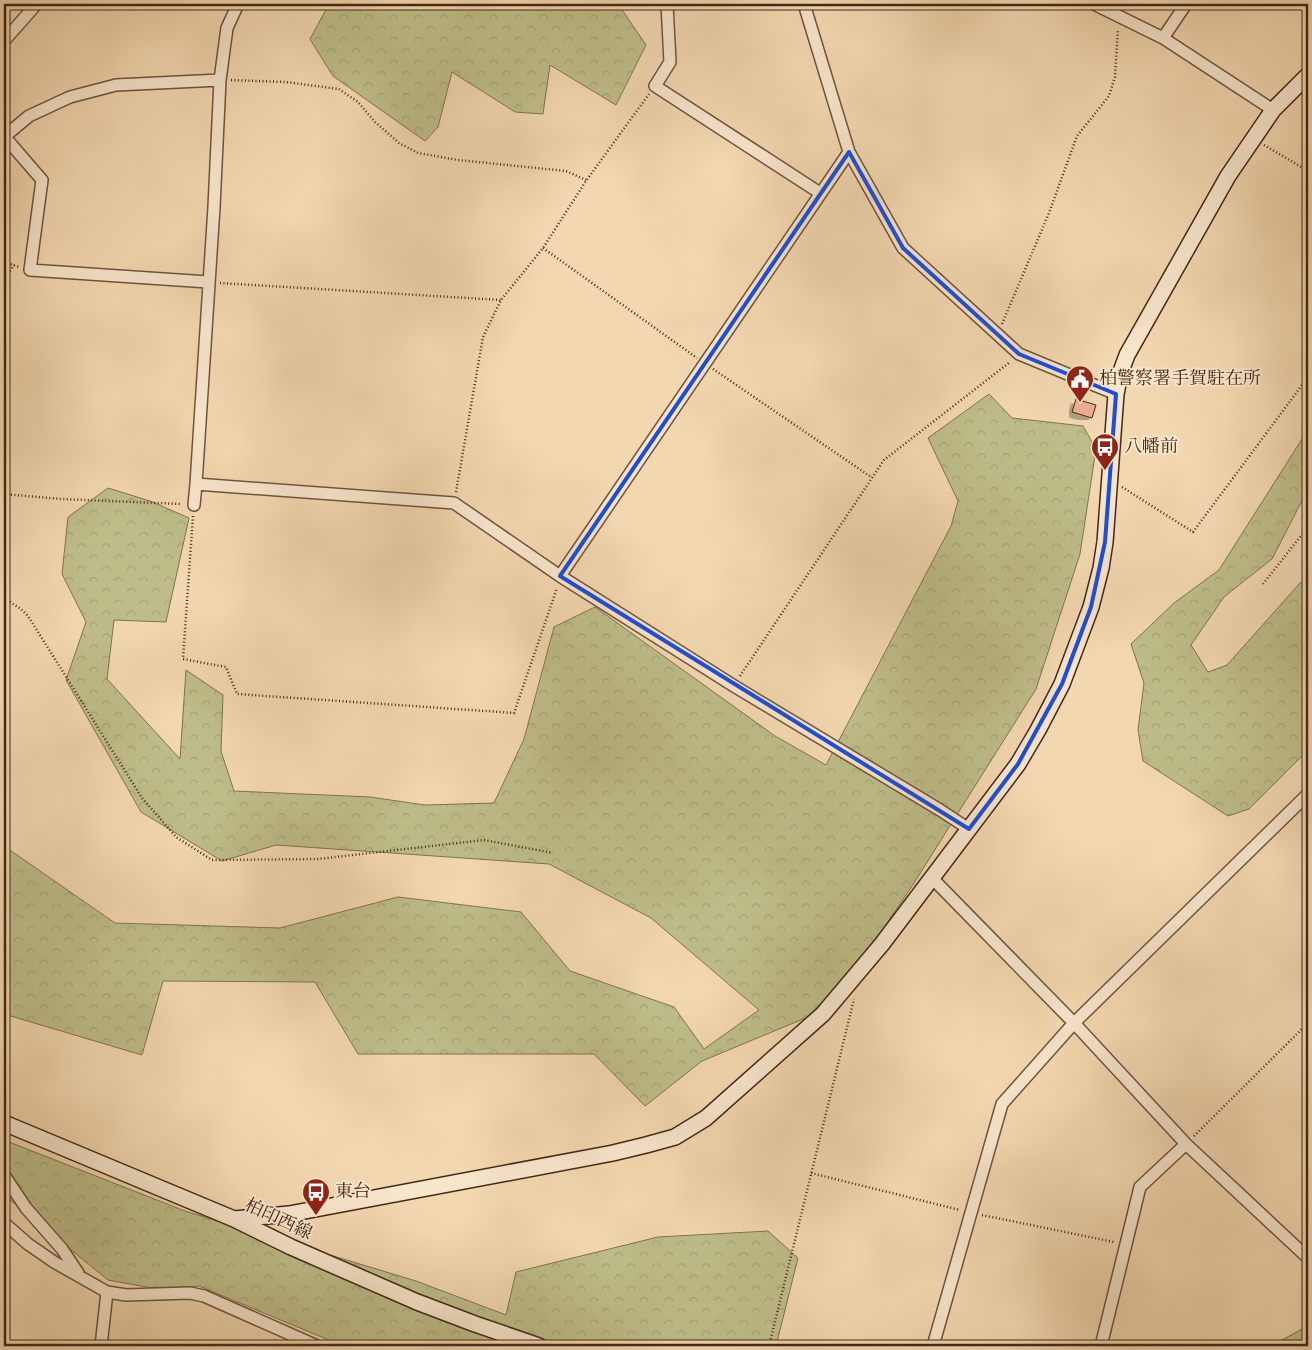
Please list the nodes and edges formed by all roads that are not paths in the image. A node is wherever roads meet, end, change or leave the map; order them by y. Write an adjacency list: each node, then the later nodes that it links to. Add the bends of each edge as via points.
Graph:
1 (32, 4): 8 (street)
2 (238, 4): 10 (street, via 227,28)
3 (667, 4): 14 (street, via 670,62 655,86)
4 (804, 4): 13 (street)
5 (1094, 4): 7 (street)
6 (1186, 4): 7 (street)
7 (1163, 38): 11 (street)
8 (4, 41)
9 (1308, 75): 11 (street)
10 (220, 80): 12 (street, via 116,85 70,97 29,116); 15 (street)
11 (1273, 110): 16 (street, via 1228,176 1137,335 1122,368)
12 (4, 136): 15 (street, via 42,180 30,270)
13 (850, 152): 14 (street); 16 (street, via 903,248 998,335 1019,354)
14 (820, 193): 19 (street)
15 (208, 282): 17 (street)
16 (1116, 394): 21 (street, via 1105,542 1091,607 1062,684 1038,730 1018,764)
17 (196, 484): 18 (street); 19 (street, via 454,503)
18 (194, 505)
19 (560, 576): 21 (street)
20 (1308, 794): 23 (street)
21 (969, 829): 22 (street)
22 (932, 878): 23 (street); 27 (street, via 823,1014 706,1118 674,1136 612,1153 289,1214)
23 (1074, 1023): 25 (street); 35 (street, via 1002,1104)
24 (4, 1123): 27 (street, 柏印西線)
25 (1186, 1144): 29 (street); 36 (street, via 1140,1188)
26 (4, 1175): 30 (street)
27 (234, 1219): 34 (street, 柏印西線, via 417,1302)
28 (4, 1223): 30 (street, via 54,1262)
29 (1308, 1258)
30 (78, 1274): 31 (street)
31 (107, 1292): 32 (street); 33 (street, via 204,1296)
32 (101, 1346)
33 (317, 1346)
34 (539, 1346)
35 (934, 1346)
36 (1100, 1346)

